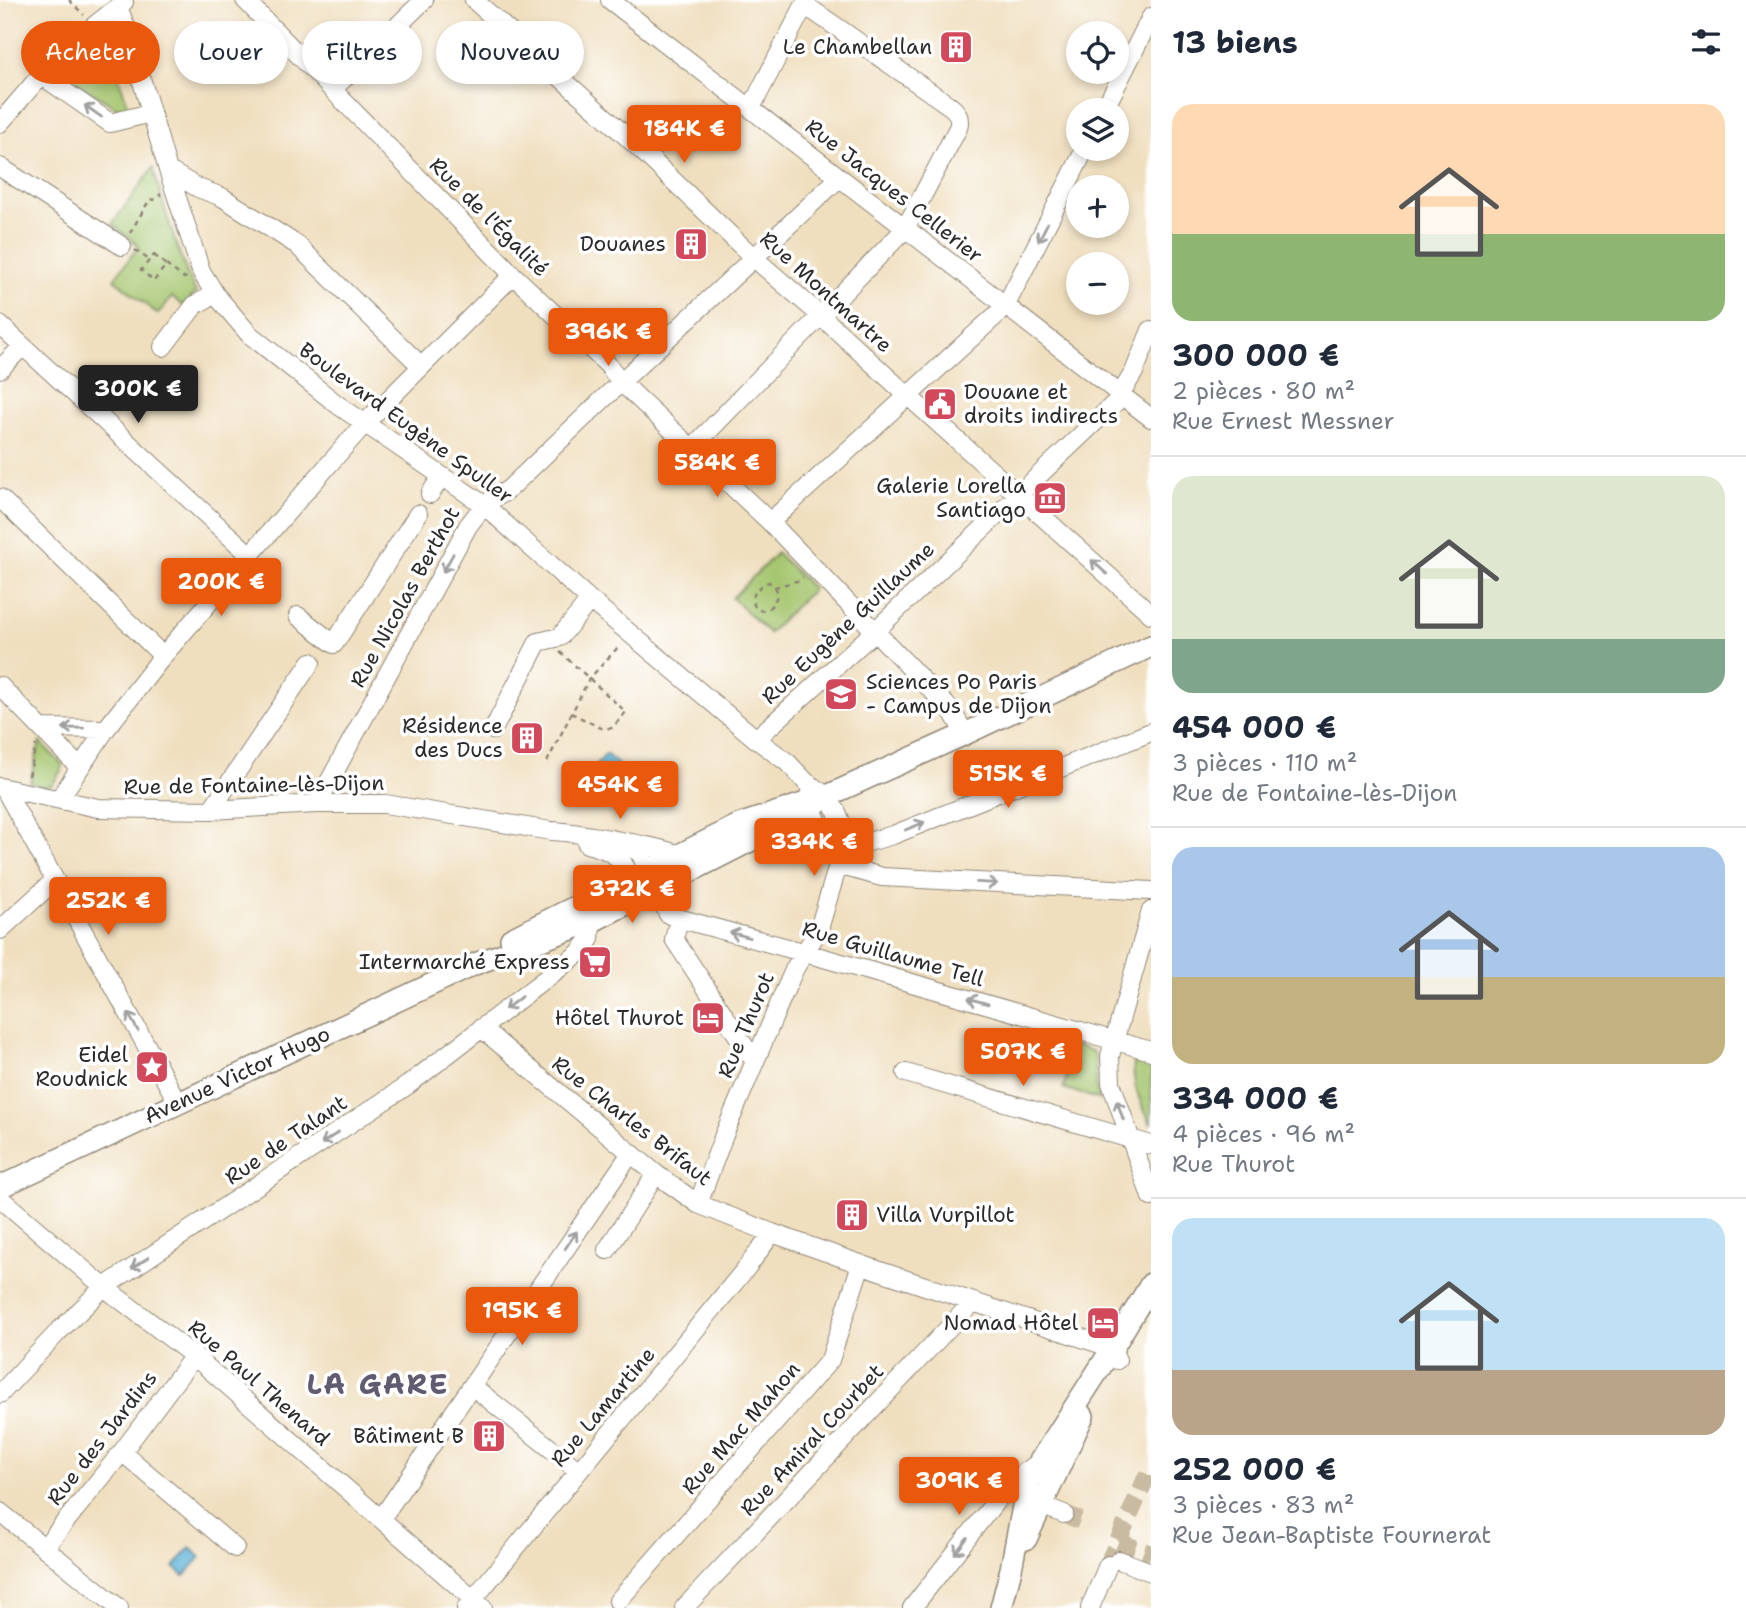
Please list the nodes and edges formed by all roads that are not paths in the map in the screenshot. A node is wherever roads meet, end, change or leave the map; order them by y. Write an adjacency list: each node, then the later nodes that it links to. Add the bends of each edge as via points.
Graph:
1 (245, 0): 11 (street, Rue de l'Égalité)
2 (424, 0): 11 (street)
3 (474, 0): 22 (street, Rue Montmartre)
4 (610, 0): 13 (street, Rue Jacques Cellerier)
5 (806, 2): 13 (street); 20 (street, via 959,115 958,128)
6 (123, 4): 8 (street); 14 (street, Boulevard Eugène Spuller)
7 (1151, 17): 12 (street)
8 (100, 21)
9 (33, 84): 15 (street)
10 (54, 84): 14 (street, one-way to 10, via 110,123)
11 (333, 89): 23 (street, Rue de l'Égalité)
12 (1110, 98)
13 (751, 108): 19 (street, Rue Jacques Cellerier)
14 (151, 113): 18 (street, Boulevard Eugène Spuller)
15 (0, 123)
16 (1079, 161): 25 (street, one-way to 25)
17 (0, 167): 21 (street)
18 (171, 177): 24 (street, Boulevard Eugène Spuller, via 201,271); 31 (street, via 222,197 297,245)
19 (839, 178): 20 (street, Rue Jacques Cellerier); 22 (street, Rue Nicolas Berthot)
20 (905, 229): 25 (street, Rue Jacques Cellerier); 26 (street)
21 (122, 246)
22 (754, 258): 26 (street, Rue Montmartre); 33 (street, Rue Nicolas Berthot)
23 (513, 275): 31 (street); 33 (street, Rue de l'Égalité)
24 (215, 294): 30 (street, via 195,305); 37 (street, Boulevard Eugène Spuller, via 249,334)
25 (1005, 307): 34 (street, Rue Jacques Cellerier); 35 (street)
26 (820, 315): 35 (street, Rue Montmartre); 38 (street)
27 (0, 325): 29 (street)
28 (1151, 330): 34 (street, Rue Eugène Guillaume)
29 (23, 345): 32 (street); 46 (street)
30 (163, 347)
31 (421, 366): 37 (street)
32 (0, 369)
33 (621, 382): 38 (street, Rue de l'Égalité); 43 (street, Rue Nicolas Berthot, via 509,489)
34 (1121, 395): 36 (street, Rue Jacques Cellerier); 41 (street, Rue Eugène Guillaume)
35 (908, 396): 41 (street, Rue Montmartre); 45 (street)
36 (1151, 418)
37 (365, 423): 39 (street, Boulevard Eugène Spuller); 46 (street)
38 (692, 448): 45 (street, Rue de l'Égalité)
39 (442, 476): 40 (street); 43 (street, Boulevard Eugène Spuller)
40 (430, 494)
41 (1018, 495): 48 (street, Rue Montmartre, one-way to 41); 50 (street, Rue Eugène Guillaume)
42 (0, 498): 52 (street)
43 (484, 505): 47 (street, Boulevard Eugène Spuller); 65 (street, Rue Nicolas Berthot, one-way to 65, via 468,526)
44 (418, 514): 49 (street, via 334,644)
45 (770, 522): 50 (street, Rue de l'Égalité)
46 (250, 555): 52 (street)
47 (590, 600): 57 (street, via 560,637 538,642); 60 (street, Boulevard Eugène Spuller)
48 (1151, 614)
49 (298, 617)
50 (874, 632): 59 (street, Rue de l'Égalité, via 953,713); 60 (street, Rue Eugène Guillaume)
51 (1151, 646): 59 (main road, Avenue Victor Hugo)
52 (163, 656): 56 (street)
53 (311, 662): 66 (street)
54 (0, 686): 55 (street)
55 (41, 728): 56 (street, one-way to 55); 61 (street)
56 (106, 729): 61 (street)
57 (494, 730)
58 (1151, 732): 70 (street, one-way to 58)
59 (965, 734): 63 (main road, Avenue Victor Hugo)
60 (757, 739): 63 (street, Boulevard Eugène Spuller, via 788,762)
61 (79, 767): 64 (street)
62 (2, 788): 64 (street, Rue de Fontaine-lès-Dijon); 73 (street)
63 (813, 796): 67 (main road, Avenue Victor Hugo); 70 (street, via 837,812); 72 (street); 74 (main road, Avenue Victor Hugo, via 793,820)
64 (59, 799): 66 (street, Rue de Fontaine-lès-Dijon, via 98,808)
65 (317, 804): 66 (street, Rue de Fontaine-lès-Dijon); 68 (street, Rue de Fontaine-lès-Dijon, via 385,804)
66 (211, 810)
67 (772, 815): 71 (main road, Avenue Victor Hugo, via 739,825); 74 (main road)
68 (551, 831): 69 (street, Rue de Fontaine-lès-Dijon); 74 (street, Rue de Fontaine-lès-Dijon, via 606,850)
69 (619, 841): 71 (street, Rue de Fontaine-lès-Dijon); 74 (street, Rue de Fontaine-lès-Dijon, via 640,853)
70 (851, 848): 72 (street, Rue Thurot)
71 (680, 855): 74 (main road, Avenue Victor Hugo)
72 (842, 867): 75 (street, one-way to 75, via 882,877); 80 (street, Rue Thurot)
73 (54, 881): 79 (street); 87 (street, one-way to 73)
74 (646, 881): 77 (main road, Avenue Victor Hugo); 78 (street, via 668,914); 81 (main road, Avenue Victor Hugo, via 496,947)
75 (1151, 891)
76 (1151, 911): 83 (street)
77 (597, 914): 81 (main road, Avenue Victor Hugo); 82 (street, Rue de Talant, one-way to 82, via 590,939 579,953)
78 (679, 919): 80 (street, Rue Guillaume Tell, one-way to 78); 85 (street, via 674,939)
79 (0, 930)
80 (806, 953): 83 (street, Rue Guillaume Tell, one-way to 80); 85 (street, Rue Thurot, via 795,968)
81 (475, 964): 87 (main road, Avenue Victor Hugo)
82 (481, 1028): 90 (street, Rue Charles Brifaut); 100 (street, Rue de Talant, one-way to 100, via 408,1086)
83 (1114, 1039): 84 (street, Rue Guillaume Tell); 88 (street, one-way to 83, via 1111,1083)
84 (1151, 1051)
85 (755, 1062): 95 (street, Rue Thurot)
86 (906, 1073): 88 (street)
87 (178, 1103): 92 (main road, Avenue Victor Hugo)
88 (1130, 1138): 89 (street); 93 (street)
89 (1151, 1145)
90 (631, 1153): 91 (street, Rue Charles Brifaut); 105 (street, one-way to 90)
91 (656, 1174): 95 (street, Rue Charles Brifaut); 97 (street)
92 (0, 1186)
93 (1151, 1197)
94 (0, 1198): 100 (street, Rue Paul Thenard)
95 (698, 1204): 96 (street, Rue Charles Brifaut)
96 (772, 1233): 98 (street, Rue Charles Brifaut); 110 (street, Rue Lamartine)
97 (607, 1250)
98 (861, 1264): 101 (street, Rue Charles Brifaut); 119 (street, Rue Mac Mahon, via 830,1360)
99 (1151, 1284): 103 (main road)
100 (104, 1287): 104 (street, Rue Paul Thenard); 106 (street, Rue de Talant)
101 (973, 1302): 103 (street, Rue Charles Brifaut, via 1100,1344); 122 (street, Rue Amiral Courbet)
102 (1151, 1306): 103 (main road, via 1129,1344)
103 (1114, 1355): 107 (main road); 112 (main road, via 1080,1421 1073,1447)
104 (194, 1356): 108 (street, Rue des Jardins); 115 (street, Rue Paul Thenard)
105 (472, 1386): 110 (street); 115 (street)
106 (0, 1394)
107 (1064, 1423): 109 (main road); 112 (street)
108 (122, 1452): 116 (street, Rue des Jardins); 117 (street)
109 (1040, 1461): 111 (street); 112 (main road, via 1029,1482)
110 (579, 1471): 120 (street, Rue Lamartine)
111 (1003, 1492): 112 (street); 123 (street, one-way to 123)
112 (1033, 1501): 114 (street); 124 (main road)
113 (0, 1512): 116 (street)
114 (1064, 1514)
115 (381, 1519): 120 (street, Rue Paul Thenard)
116 (44, 1548): 121 (street)
117 (234, 1548)
118 (1151, 1572): 125 (street, via 1114,1563)
119 (618, 1601)
120 (474, 1605)
121 (119, 1608)
122 (684, 1608)
123 (912, 1608)
124 (1001, 1608)
125 (1090, 1608)

